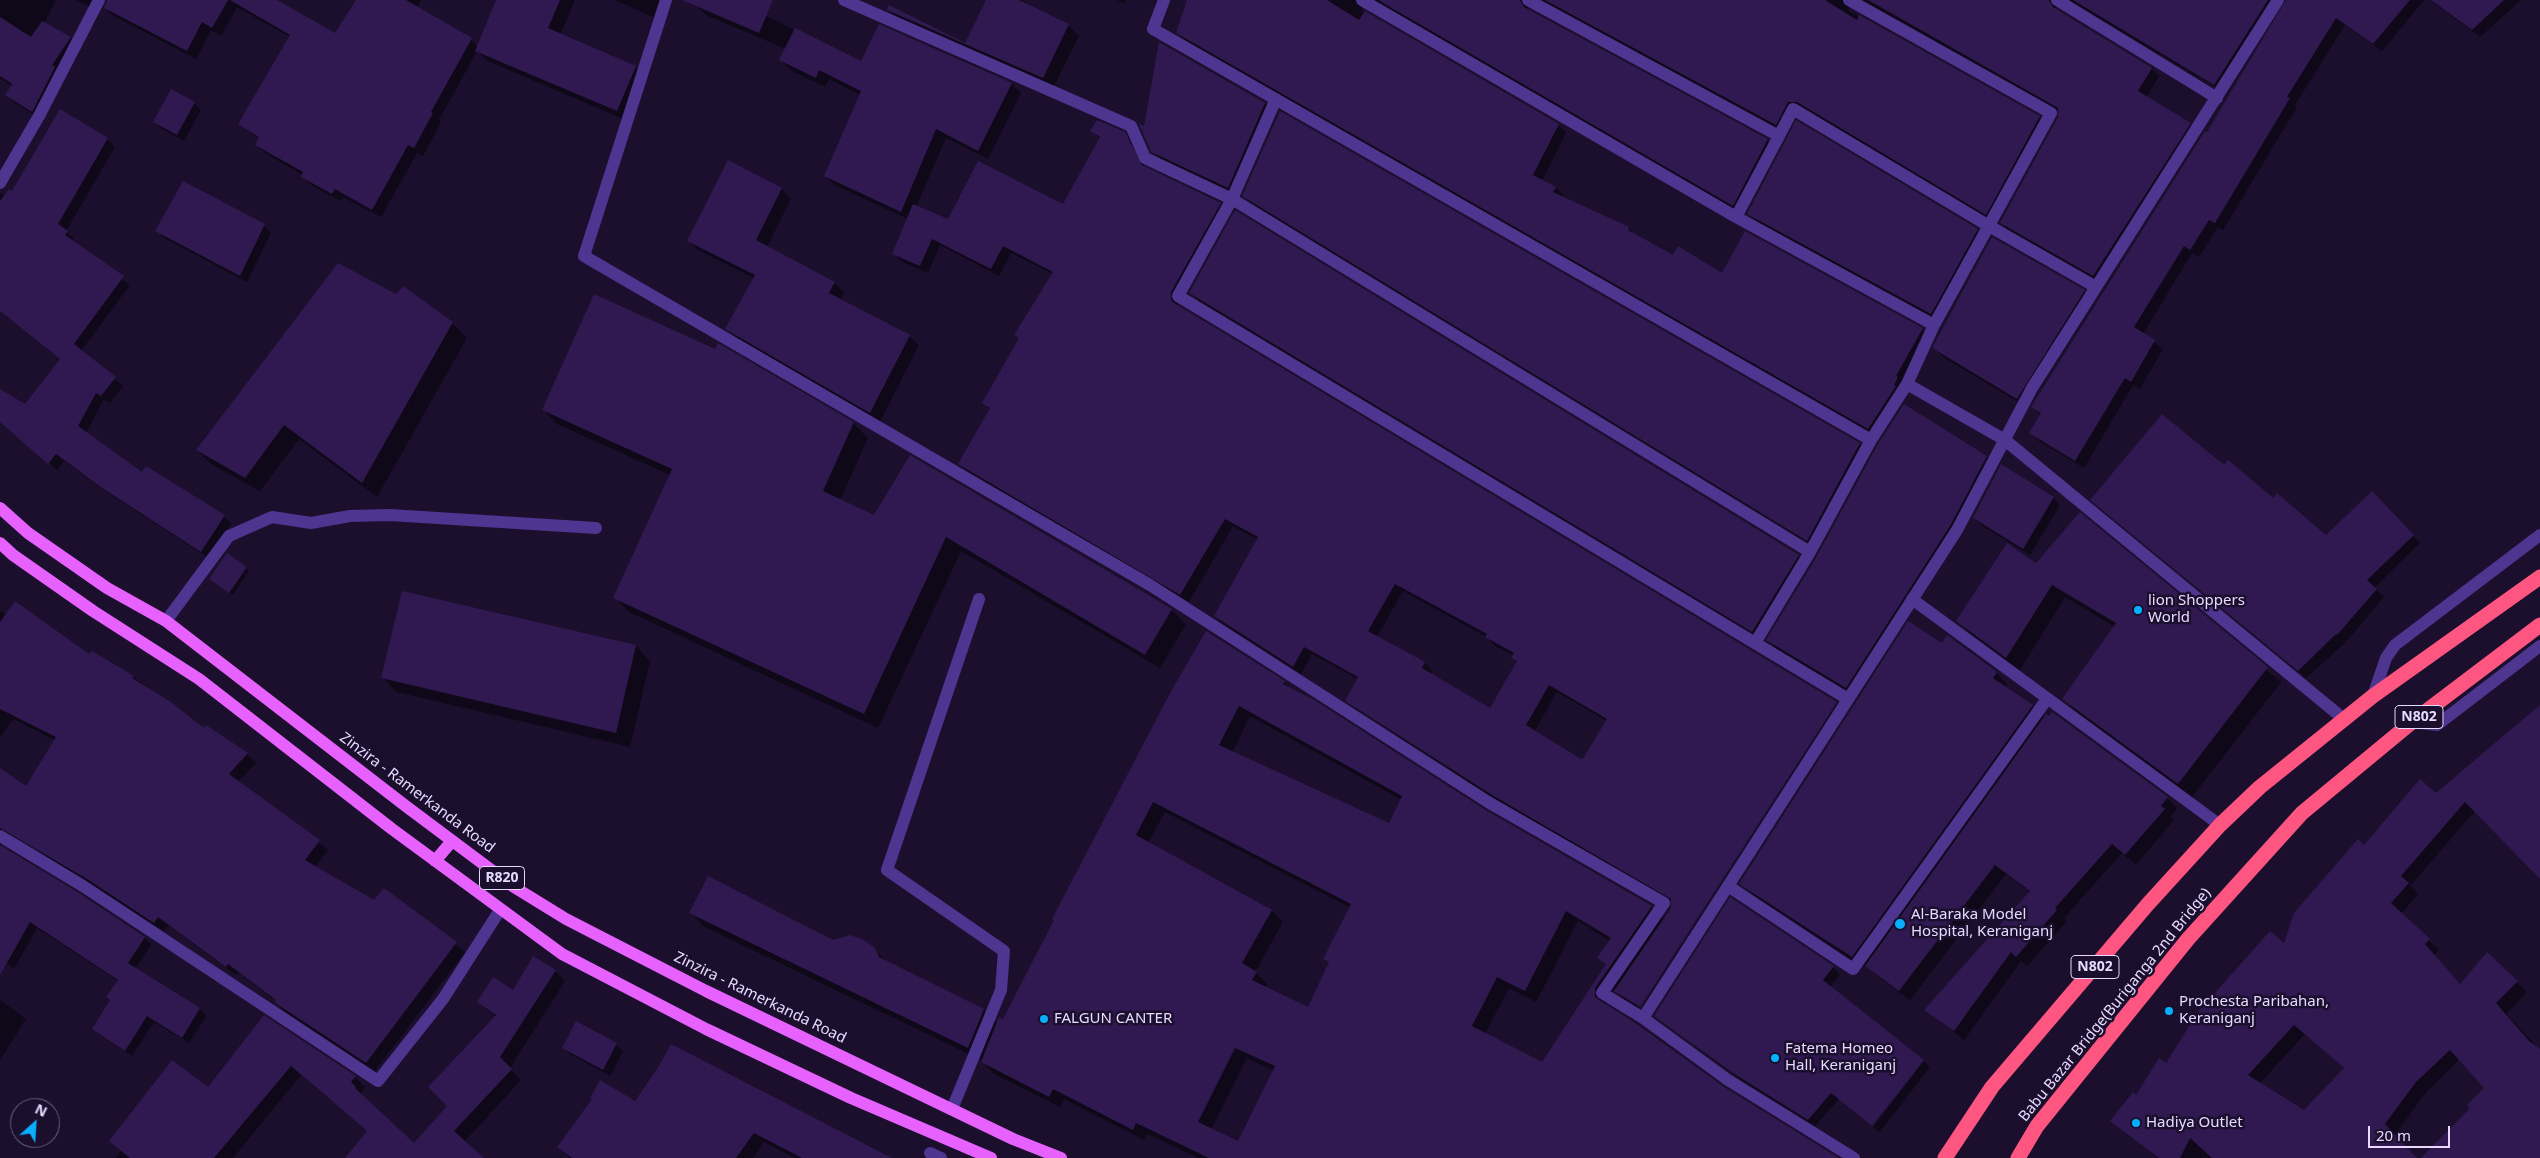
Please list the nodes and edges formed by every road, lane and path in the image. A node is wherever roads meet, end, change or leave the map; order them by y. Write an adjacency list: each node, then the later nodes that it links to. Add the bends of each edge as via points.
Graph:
1 (99, 0): 13 (street)
2 (666, 0): 45 (street, via 584,256 1150,586 1488,802 1664,903 1602,993)
3 (844, 0): 14 (street, via 1131,126 1144,158)
4 (1164, 0): 11 (street, via 1154,29)
5 (1362, 0): 15 (street)
6 (1528, 0): 12 (street)
7 (1849, 0): 16 (street, via 2051,113)
8 (2057, 0): 10 (street)
9 (2278, 0): 10 (street)
10 (2217, 98): 17 (street)
11 (1276, 99): 14 (street); 20 (street)
12 (1779, 136): 15 (street); 16 (street, via 1793,110)
13 (0, 184)
14 (1232, 199): 26 (street); 32 (street, via 1178,296)
15 (1736, 217): 18 (street)
16 (1989, 226): 17 (street); 18 (street)
17 (2096, 287): 21 (street, via 2032,388)
18 (1934, 326): 19 (street)
19 (1907, 384): 20 (street); 21 (street)
20 (1871, 440): 26 (street)
21 (2005, 440): 29 (street, via 1957,530); 37 (street)
22 (0, 508): 30 (main road, Zinzira - Ramerkanda Road / R820, via 28,533 106,588)
23 (596, 528): 30 (street, via 390,515 350,516 311,523 272,517 229,536)
24 (2540, 536): 34 (street, via 2395,645 2386,658)
25 (0, 543): 42 (main road, R820, via 12,555 93,611 199,679)
26 (1810, 552): 32 (street)
27 (2540, 577): 34 (highway, N802)
28 (979, 599): 46 (street, via 888,870 1004,951 1001,990)
29 (1912, 599): 35 (street); 36 (street)
30 (166, 621): 41 (main road, Zinzira - Ramerkanda Road / R820)
31 (2540, 625): 38 (highway, Babu Bazar Bridge(Buriganga 2nd Bridge) / N802)
32 (1754, 643): 35 (street)
33 (2540, 646): 38 (street, via 2437,725)
34 (2373, 696): 37 (highway, N802)
35 (1848, 699): 43 (street)
36 (2047, 699): 39 (street); 43 (street, via 1853,969)
37 (2345, 720): 39 (highway, N802, via 2260,787)
38 (2412, 722): 51 (highway, Babu Bazar Bridge(Buriganga 2nd Bridge) / N802, via 2302,813 2188,939 2037,1126)
39 (2220, 825): 50 (highway, N802, via 1992,1087)
40 (0, 836): 44 (street, via 83,886 378,1081 443,999)
41 (452, 841): 42 (main road); 46 (main road, Zinzira - Ramerkanda Road / R820, via 514,887 566,919 706,992)
42 (435, 861): 44 (main road, R820)
43 (1728, 886): 45 (street)
44 (500, 910): 47 (main road, R820, via 562,954 706,1029 851,1098)
45 (1643, 1018): 49 (street, via 1728,1080)
46 (952, 1109): 48 (main road, Zinzira - Ramerkanda Road / R820)
47 (991, 1158)
48 (1061, 1158)
49 (1854, 1158)
50 (1944, 1158)
51 (2018, 1158)

